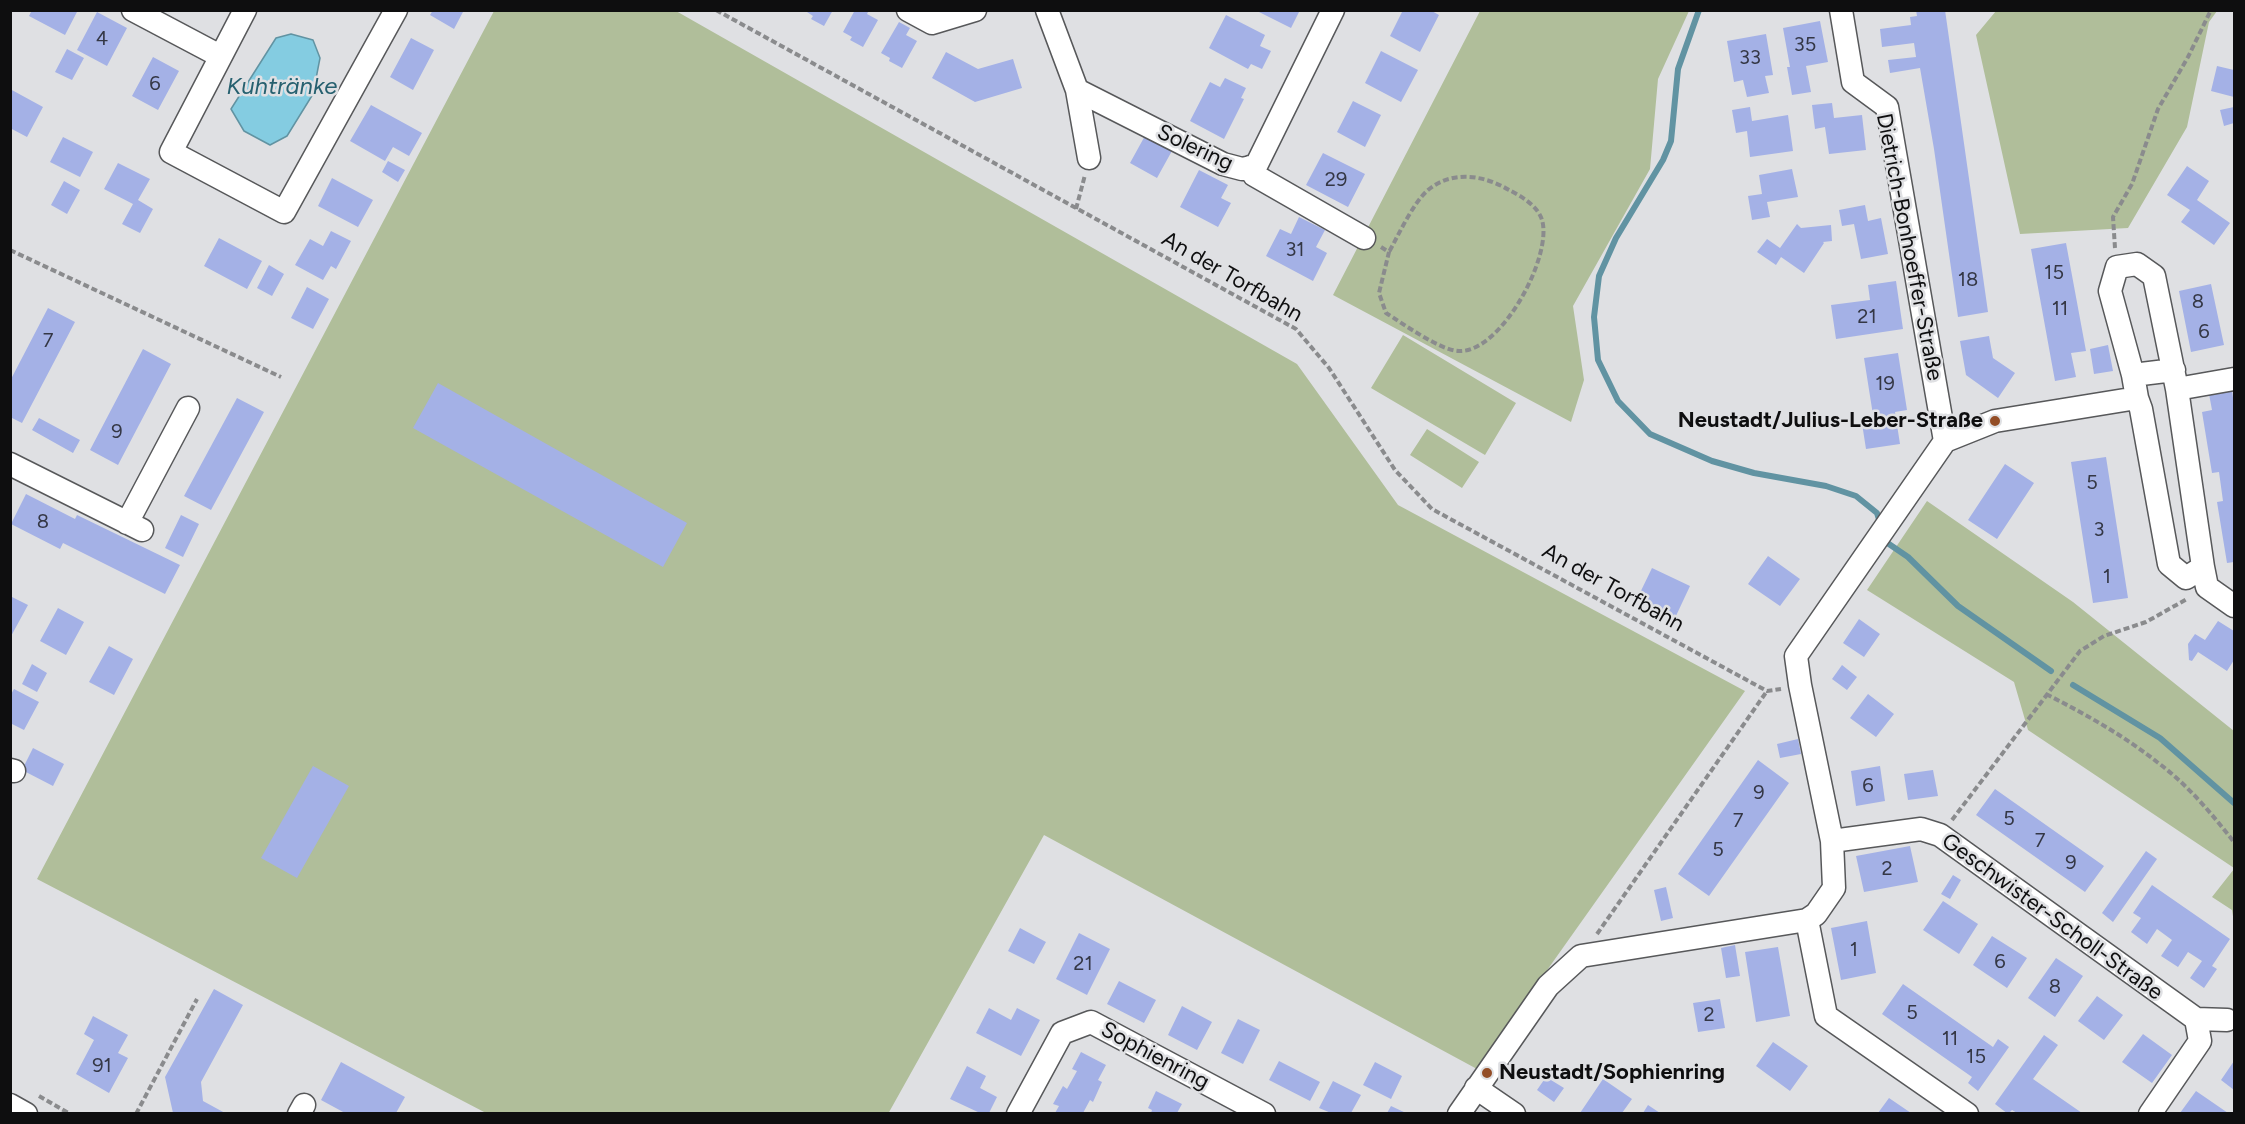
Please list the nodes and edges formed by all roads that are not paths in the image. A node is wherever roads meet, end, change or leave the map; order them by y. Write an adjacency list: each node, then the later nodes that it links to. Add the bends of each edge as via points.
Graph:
1 (133, 10): 9 (street)
2 (245, 10): 9 (street)
3 (396, 10): 9 (street, via 284,212 171,152)
4 (908, 10): 5 (street, via 932,23)
5 (975, 10)
6 (1047, 10): 10 (street)
7 (1332, 10): 12 (street, Solering, via 1256,166)
8 (1841, 10): 19 (street, Dietrich-Bonhoeffer-Straße, via 1853,82 1887,107)
9 (220, 56)
10 (1077, 90): 11 (street); 12 (street, Solering, via 1223,164)
11 (1089, 158)
12 (1250, 167): 13 (street, via 1254,175)
13 (1364, 238)
14 (2133, 375): 16 (street); 16 (street, via 2110,291 2117,267 2137,264 2154,276); 17 (street)
15 (2235, 379): 16 (street)
16 (2177, 387): 17 (street); 21 (street)
17 (2139, 404): 19 (street, via 1995,421); 21 (street, via 2169,564 2186,578)
18 (188, 408): 20 (street, via 135,526)
19 (1945, 441): 23 (street, via 1796,656)
20 (10, 464)
21 (2205, 577): 22 (street)
22 (2235, 606)
23 (1832, 841): 24 (street, via 1834,888 1816,914); 25 (street, Geschwister-Scholl-Straße, via 1921,829 1940,835)
24 (1807, 920): 27 (street, via 1581,956 1548,986); 34 (street, via 1827,1016)
25 (2196, 1019): 26 (street); 35 (street, via 2200,1041)
26 (2227, 1020)
27 (1476, 1088): 32 (street); 33 (street)
28 (10, 1105): 29 (street)
29 (26, 1113)
30 (1018, 1113): 31 (street, Sophienring, via 1062,1033 1091,1022)
31 (1264, 1113)
32 (1459, 1113)
33 (1514, 1113)
34 (1966, 1113)
35 (2150, 1113)

